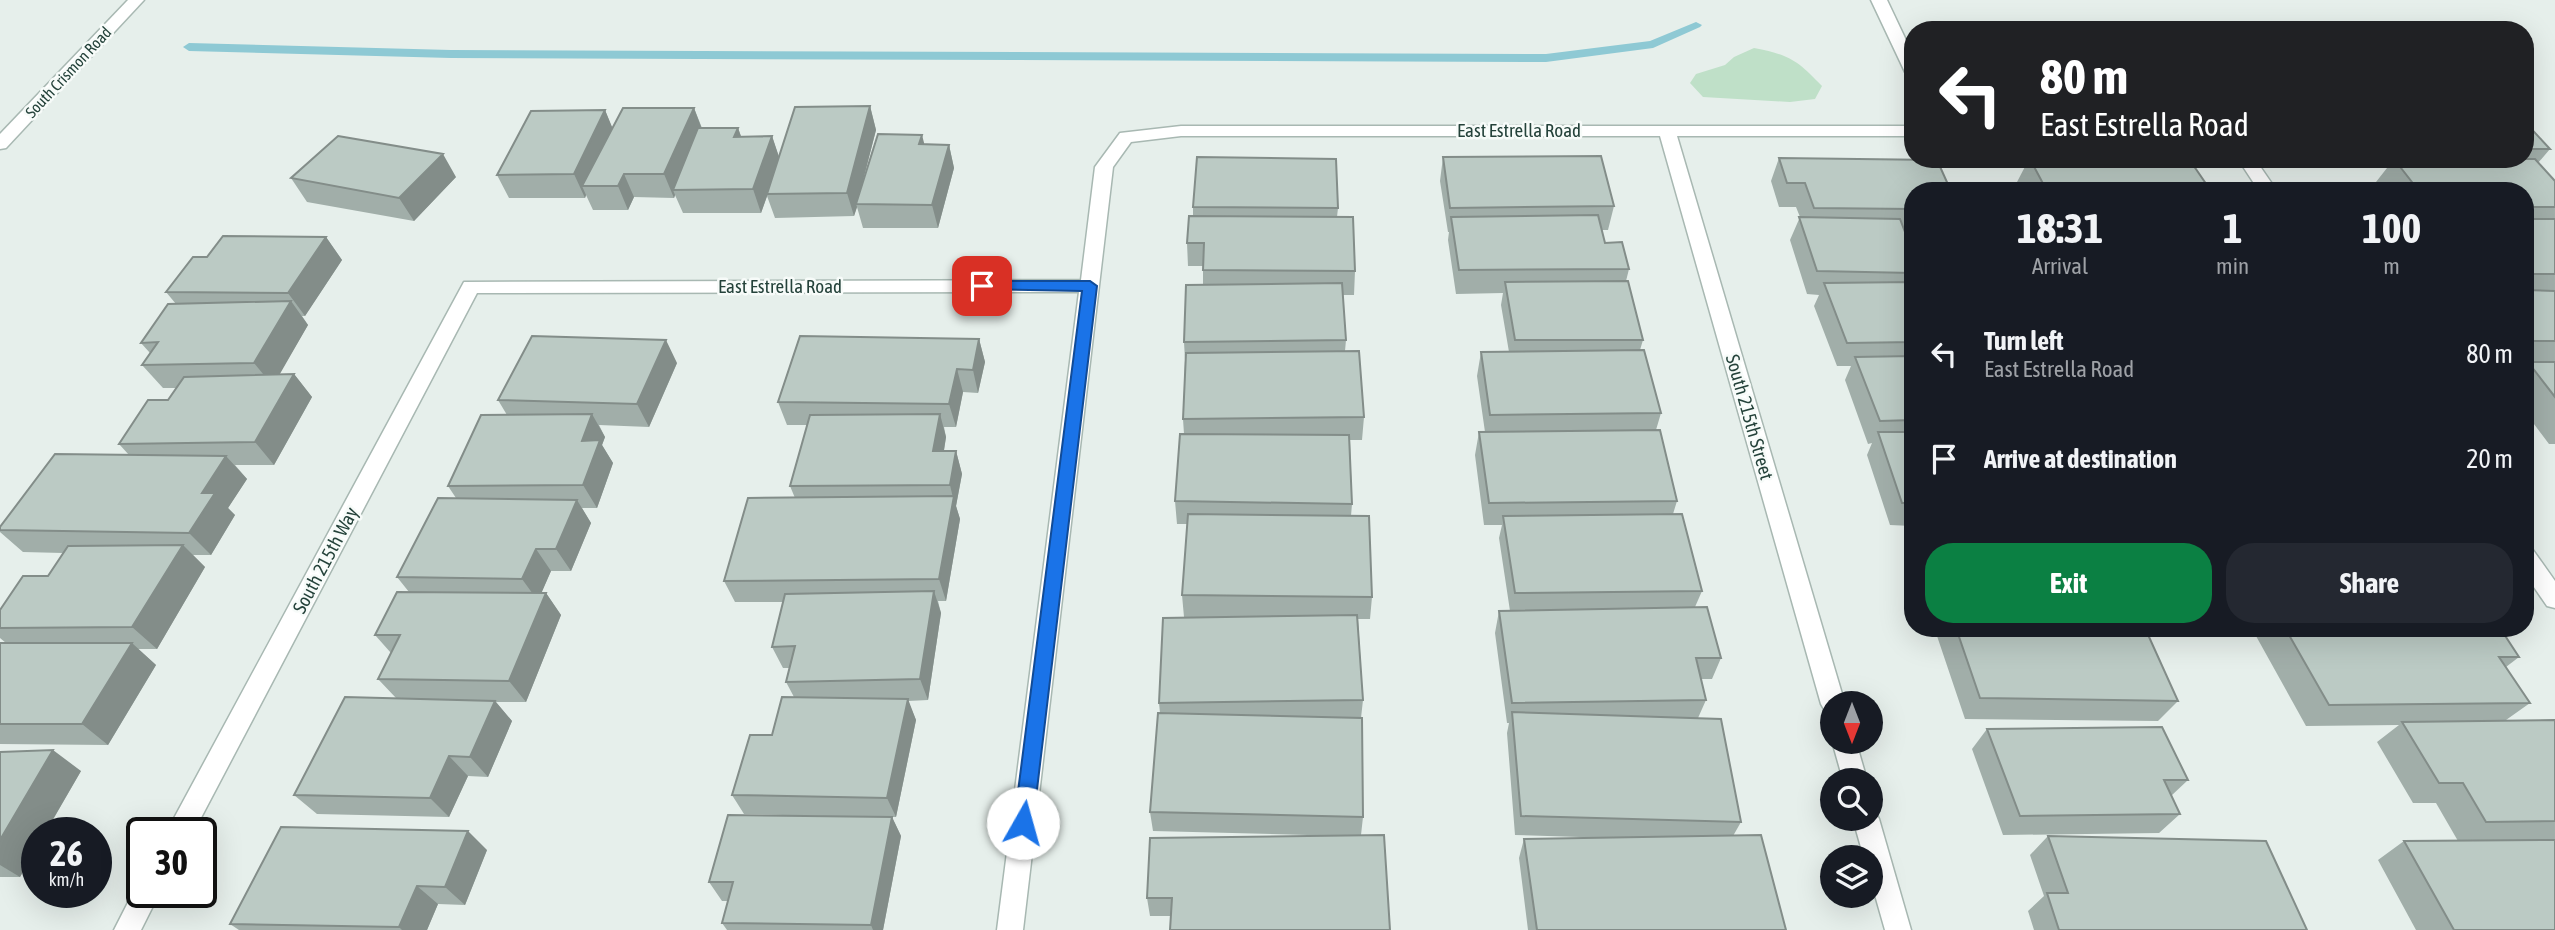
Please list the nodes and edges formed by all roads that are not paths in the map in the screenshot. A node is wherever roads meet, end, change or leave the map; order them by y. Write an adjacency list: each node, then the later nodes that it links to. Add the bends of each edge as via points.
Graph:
1 (136, 0): 6 (street, South Crismon Road)
2 (1879, 0): 3 (street)
3 (1904, 53)
4 (1667, 130): 5 (street, East Estrella Road); 7 (street, East Estrella Road, via 1181,131 1126,137 1104,167); 11 (street, South 215th Street)
5 (1904, 131)
6 (0, 144)
7 (1090, 286): 8 (street, East Estrella Road); 16 (street)
8 (471, 287): 12 (street, South 215th Way)
9 (2534, 569): 10 (street)
10 (2555, 599)
11 (1829, 691)
12 (188, 817)
13 (1869, 831): 17 (street)
14 (139, 908): 15 (street)
15 (127, 930)
16 (1010, 930)
17 (1898, 930)

